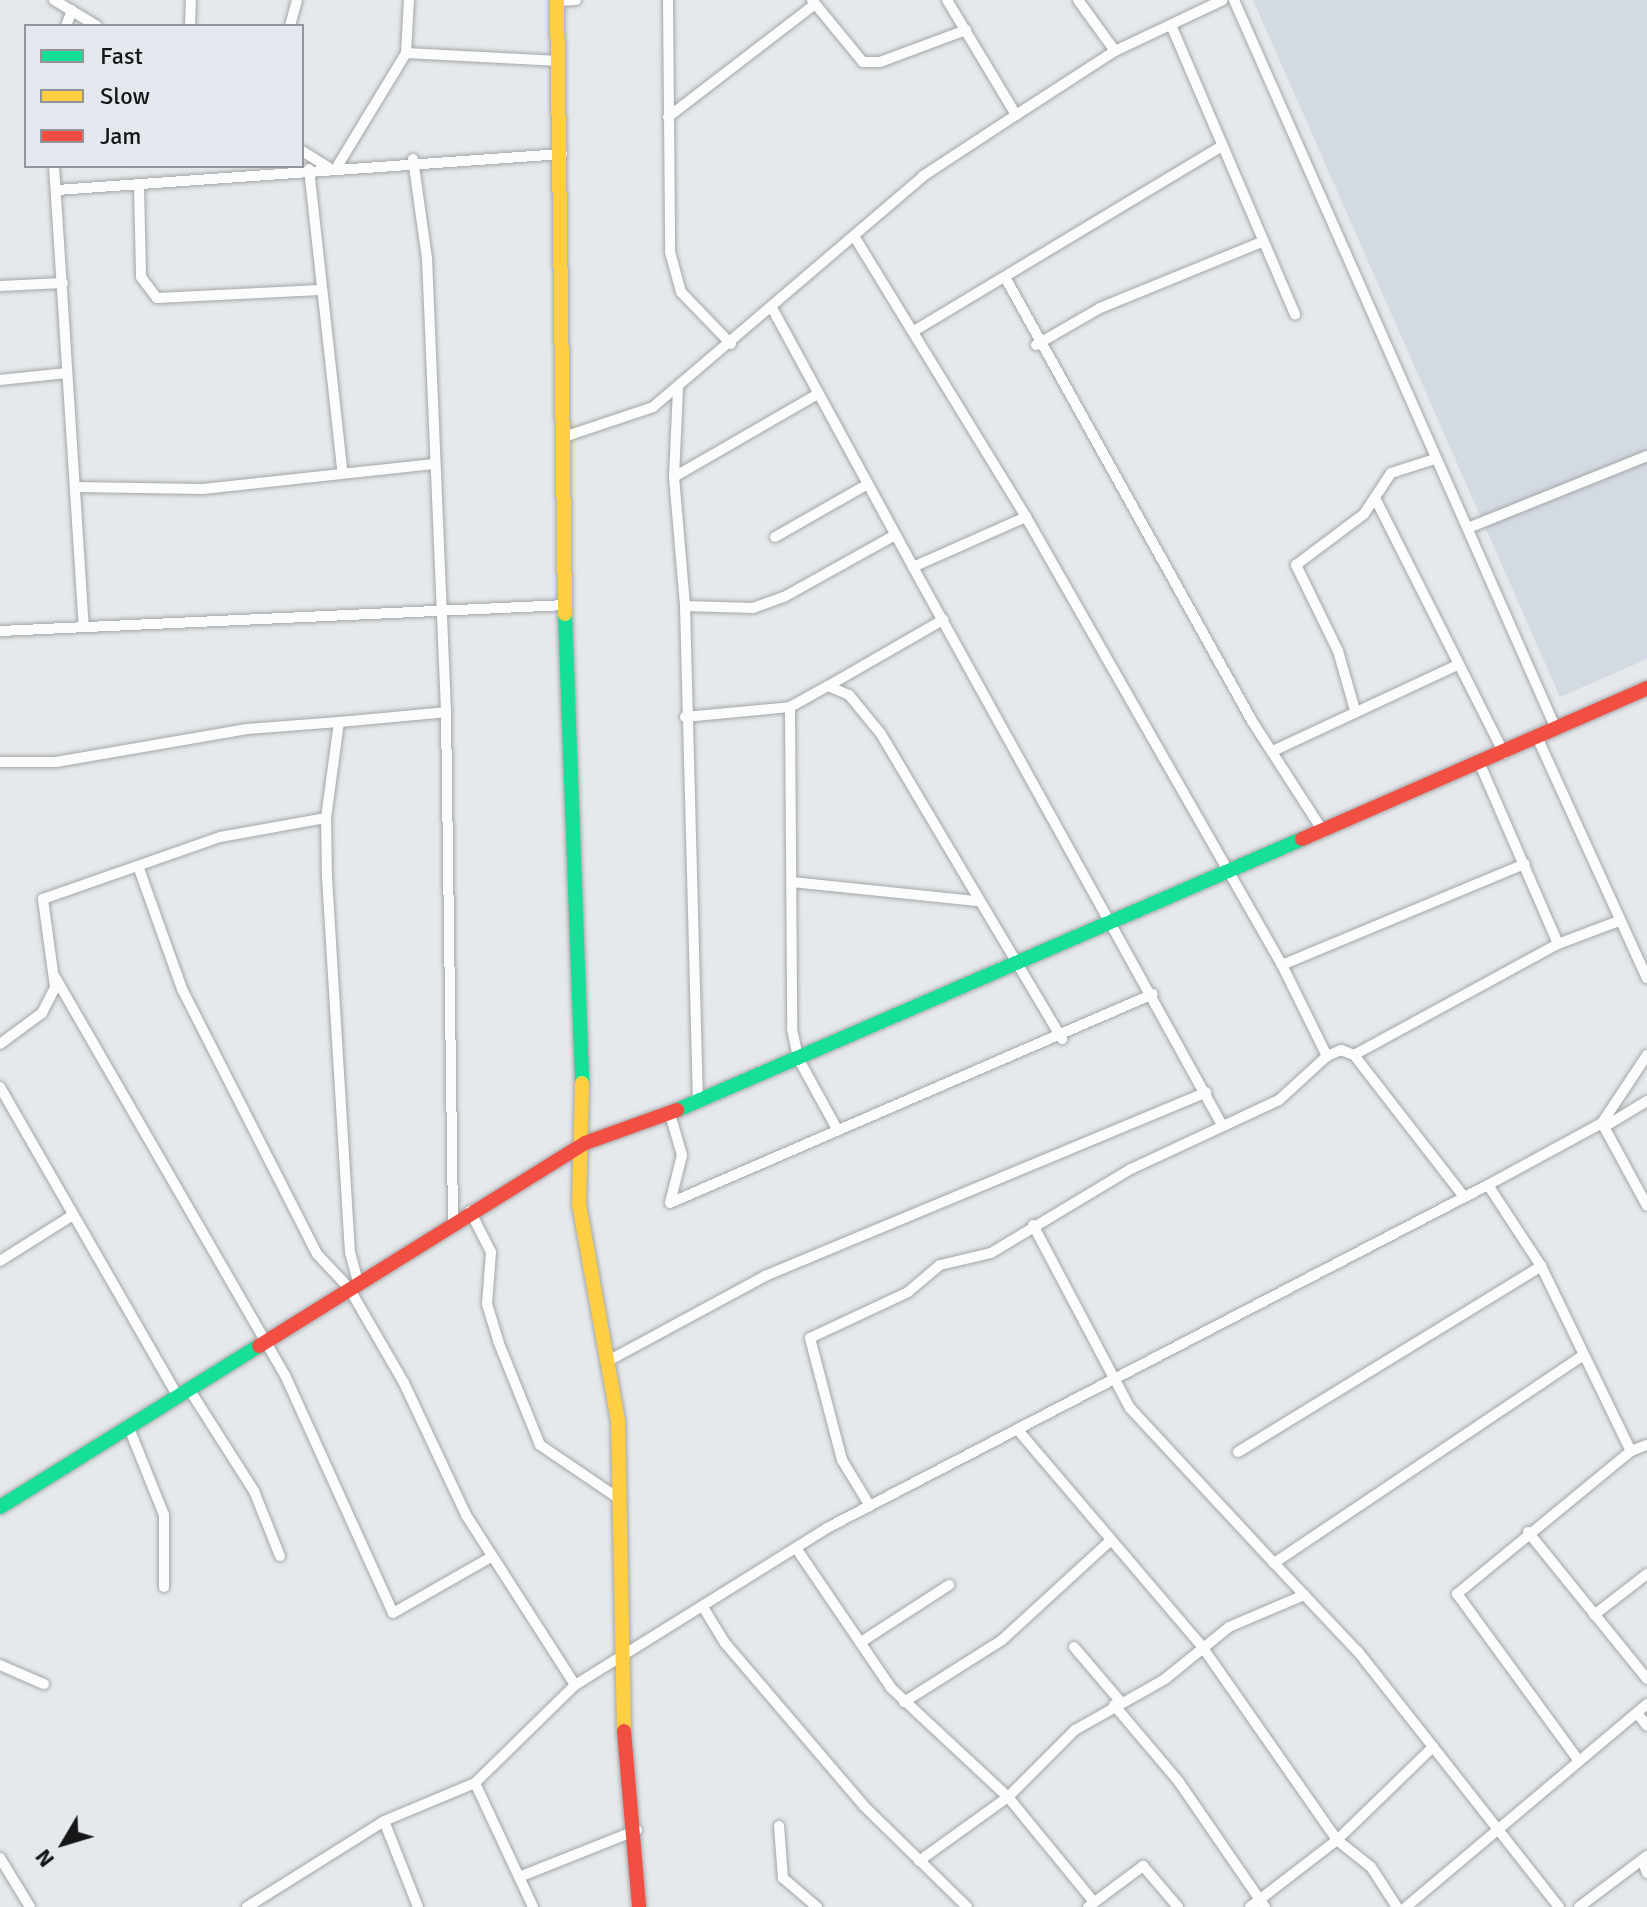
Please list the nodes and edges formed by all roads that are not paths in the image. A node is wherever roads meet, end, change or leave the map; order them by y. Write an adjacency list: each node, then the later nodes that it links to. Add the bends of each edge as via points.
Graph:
1 (54, 0): 13 (street)
2 (191, 0): 16 (street)
3 (297, 0): 17 (street)
4 (409, 0): 21 (street)
5 (576, 0): 11 (street)
6 (668, 0): 24 (street)
7 (947, 0): 19 (street)
8 (1078, 0): 20 (street)
9 (1223, 0): 18 (street)
10 (1234, 0): 51 (street)
11 (557, 1): 22 (street)
12 (814, 2): 19 (street, via 871,63); 24 (street)
13 (72, 10): 14 (street); 15 (street)
14 (67, 24)
15 (94, 24)
16 (190, 24)
17 (291, 24)
18 (1171, 25): 20 (street); 25 (street)
19 (966, 30): 23 (street)
20 (1115, 51): 23 (street)
21 (406, 53): 22 (street); 29 (street)
22 (559, 61): 27 (street)
23 (1016, 115): 34 (street, via 923,176)
24 (668, 117): 43 (street, via 675,277)
25 (1222, 146): 35 (street); 36 (street)
26 (304, 152): 29 (street)
27 (562, 154): 28 (street); 49 (street)
28 (413, 159): 29 (street); 52 (street, via 427,258)
29 (333, 166): 31 (street)
30 (54, 168): 33 (street)
31 (309, 169): 32 (street); 39 (street)
32 (139, 186): 33 (street); 39 (street, via 141,277 157,298)
33 (57, 190): 37 (street)
34 (854, 236): 40 (street); 42 (street)
35 (1262, 242): 41 (street); 44 (street, via 1100,308)
36 (1006, 279): 42 (street); 44 (street)
37 (63, 283): 38 (street); 45 (street)
38 (0, 286)
39 (320, 290): 53 (street)
40 (772, 308): 43 (street); 48 (street)
41 (1295, 315)
42 (914, 331): 58 (street)
43 (731, 344): 47 (street)
44 (1036, 345): 79 (street, via 1114,464 1252,721)
45 (67, 373): 46 (street); 56 (street)
46 (0, 380)
47 (678, 389): 49 (street, via 623,422); 54 (street)
48 (818, 394): 54 (street); 55 (street)
49 (564, 437): 63 (street)
50 (1647, 456): 59 (street)
51 (1435, 459): 57 (street, via 1391,473); 59 (street)
52 (434, 464): 53 (street); 64 (street)
53 (342, 470): 56 (street, via 203,489)
54 (674, 477): 65 (street)
55 (866, 485): 60 (street); 61 (street)
56 (75, 487): 67 (street)
57 (1376, 500): 69 (street); 73 (street, via 1296,565 1338,651)
58 (1026, 517): 62 (street); 87 (street)
59 (1468, 528): 77 (street)
60 (895, 535): 62 (street); 65 (street, via 784,597 753,608)
61 (775, 537)
62 (913, 567): 66 (street)
63 (565, 605): 64 (street); 112 (street)
64 (438, 606): 67 (street); 74 (street)
65 (685, 606): 75 (street)
66 (943, 620): 70 (street); 90 (street)
67 (84, 626): 68 (street)
68 (0, 631)
69 (1457, 665): 73 (street); 80 (street)
70 (828, 686): 72 (street); 89 (street, via 849,695 881,734)
71 (1647, 688): 77 (street)
72 (790, 707): 75 (street); 88 (street)
73 (1354, 707): 79 (street)
74 (446, 712): 76 (street); 118 (street)
75 (685, 717): 107 (street)
76 (339, 722): 81 (street, via 247,729 56,762); 83 (street)
77 (1556, 729): 78 (street)
78 (1537, 737): 80 (street); 91 (street)
79 (1275, 750): 84 (street)
80 (1504, 753): 82 (street)
81 (0, 762)
82 (1479, 762): 84 (street); 85 (street)
83 (326, 818): 86 (street, via 220,837); 122 (street)
84 (1323, 831): 87 (street)
85 (1525, 864): 92 (street); 94 (street)
86 (138, 866): 95 (street, via 39,901); 122 (street, via 182,989 317,1254)
87 (1229, 872): 90 (street); 94 (street)
88 (792, 882): 89 (street); 103 (street)
89 (977, 901): 93 (street)
90 (1112, 919): 93 (street); 97 (street)
91 (1619, 921): 92 (street); 96 (street)
92 (1558, 944): 100 (street)
93 (1016, 962): 98 (street); 103 (street)
94 (1282, 965): 102 (street)
95 (55, 977): 99 (street, via 42,1013); 123 (street)
96 (1647, 978)
97 (1153, 994): 98 (street); 105 (street)
98 (1062, 1039): 111 (street)
99 (0, 1044)
100 (1354, 1055): 102 (street, via 1341,1050); 114 (street)
101 (1647, 1055): 110 (street)
102 (1327, 1056): 109 (street, via 1293,1092)
103 (798, 1058): 107 (street); 111 (street)
104 (0, 1087): 117 (street)
105 (1206, 1092): 109 (street); 125 (street, via 765,1276)
106 (1647, 1101): 110 (street)
107 (698, 1103): 108 (street)
108 (670, 1114): 111 (street, via 682,1155 670,1203); 112 (street)
109 (1222, 1125): 119 (street)
110 (1603, 1125): 113 (street); 115 (street)
111 (837, 1129)
112 (585, 1143): 116 (street); 125 (street, via 579,1211)
113 (1488, 1185): 114 (street); 121 (street)
114 (1464, 1197): 126 (street)
115 (1647, 1206)
116 (470, 1211): 118 (street); 133 (street, via 491,1252 487,1304 536,1437)
117 (70, 1217): 120 (street); 127 (street)
118 (453, 1221): 122 (street)
119 (1033, 1225): 126 (street); 134 (street, via 991,1253 940,1265 908,1292 810,1338 842,1460)
120 (0, 1261)
121 (1541, 1266): 124 (street); 132 (street)
122 (353, 1285): 123 (street); 140 (street)
123 (260, 1342): 127 (street); 140 (street, via 285,1375 393,1613)
124 (1582, 1356): 131 (street); 141 (street)
125 (608, 1361): 133 (street, via 618,1420)
126 (1115, 1380): 129 (street); 141 (street, via 1140,1420)
127 (184, 1392): 128 (street); 139 (street, via 254,1491)
128 (129, 1428): 135 (street); 144 (street, via 164,1515)
129 (1017, 1429): 134 (street); 137 (street)
130 (1647, 1445): 131 (street)
131 (1631, 1451): 136 (street)
132 (1238, 1452)
133 (618, 1498): 151 (street)
134 (870, 1506): 138 (street)
135 (0, 1507)
136 (1528, 1532): 147 (street); 162 (street, via 1457,1597)
137 (1110, 1541): 149 (street); 156 (street, via 1002,1640)
138 (796, 1548): 146 (street); 148 (street)
139 (280, 1556)
140 (491, 1557): 155 (street)
141 (1274, 1563): 145 (street)
142 (1647, 1574): 147 (street)
143 (949, 1585): 148 (street)
144 (164, 1587)
145 (1304, 1595): 149 (street); 161 (street)
146 (703, 1607): 151 (street); 172 (street, via 779,1708)
147 (1594, 1615): 153 (street)
148 (861, 1642): 156 (street)
149 (1201, 1645): 157 (street, via 1165,1679); 169 (street)
150 (1074, 1647): 157 (street)
151 (617, 1657): 155 (street); 167 (street)
152 (0, 1665): 154 (street)
153 (1647, 1679)
154 (44, 1684)
155 (575, 1685): 163 (street)
156 (904, 1702): 164 (street)
157 (1117, 1703): 164 (street, via 1061,1741); 175 (street)
158 (1647, 1704): 159 (street)
159 (1637, 1713): 160 (street); 162 (street)
160 (1647, 1726)
161 (1433, 1747): 168 (street); 169 (street)
162 (1579, 1761): 168 (street)
163 (475, 1783): 165 (street); 174 (street)
164 (1008, 1797): 172 (street); 176 (street)
165 (384, 1821): 178 (street); 179 (street)
166 (779, 1826): 182 (street, via 783,1878)
167 (637, 1830): 174 (street); 181 (street)
168 (1500, 1830): 187 (street); 188 (street)
169 (1337, 1840): 175 (street); 186 (street, via 1371,1867)
170 (0, 1858): 177 (street)
171 (1644, 1858): 173 (street); 189 (street)
172 (919, 1861): 183 (street)
173 (1647, 1873)
174 (519, 1877): 180 (street)
175 (1262, 1903): 185 (street)
176 (1090, 1904): 184 (street, via 1143,1866)
177 (30, 1907)
178 (247, 1907)
179 (418, 1907)
180 (533, 1907)
181 (639, 1907)
182 (817, 1907)
183 (967, 1907)
184 (1178, 1907)
185 (1250, 1907)
186 (1397, 1907)
187 (1406, 1907)
188 (1559, 1907)
189 (1579, 1907)

